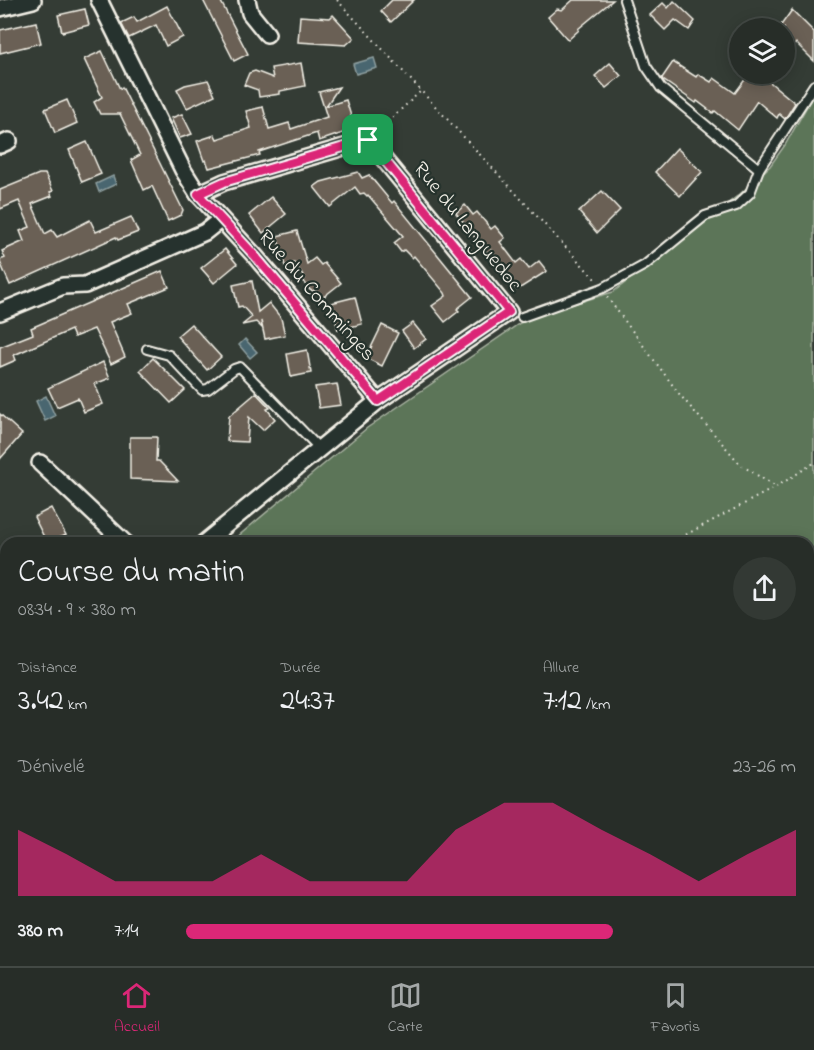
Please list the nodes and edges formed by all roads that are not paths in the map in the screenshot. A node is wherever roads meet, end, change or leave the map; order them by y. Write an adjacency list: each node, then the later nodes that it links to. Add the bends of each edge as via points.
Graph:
1 (33, 0): 5 (street)
2 (99, 0): 9 (street, Rue du Comminges)
3 (247, 0): 6 (street, via 250,12)
4 (624, 0): 8 (lane, via 646,66 661,88)
5 (0, 8)
6 (267, 34)
7 (814, 85): 8 (lane)
8 (759, 169): 12 (lane, via 750,192 736,206 705,216 645,265 603,288)
9 (198, 194): 10 (street, Rue du Comminges); 12 (street, Rue du Languedoc, via 224,182 368,140)
10 (220, 220): 11 (street, via 205,232 85,285 63,286); 14 (street, Rue du Comminges)
11 (0, 312)
12 (515, 315): 14 (street)
13 (147, 349): 15 (lane, via 169,355 202,390 240,367)
14 (378, 401): 15 (street)
15 (320, 448): 18 (street)
16 (40, 463): 17 (street)
17 (119, 537)
18 (211, 537)

